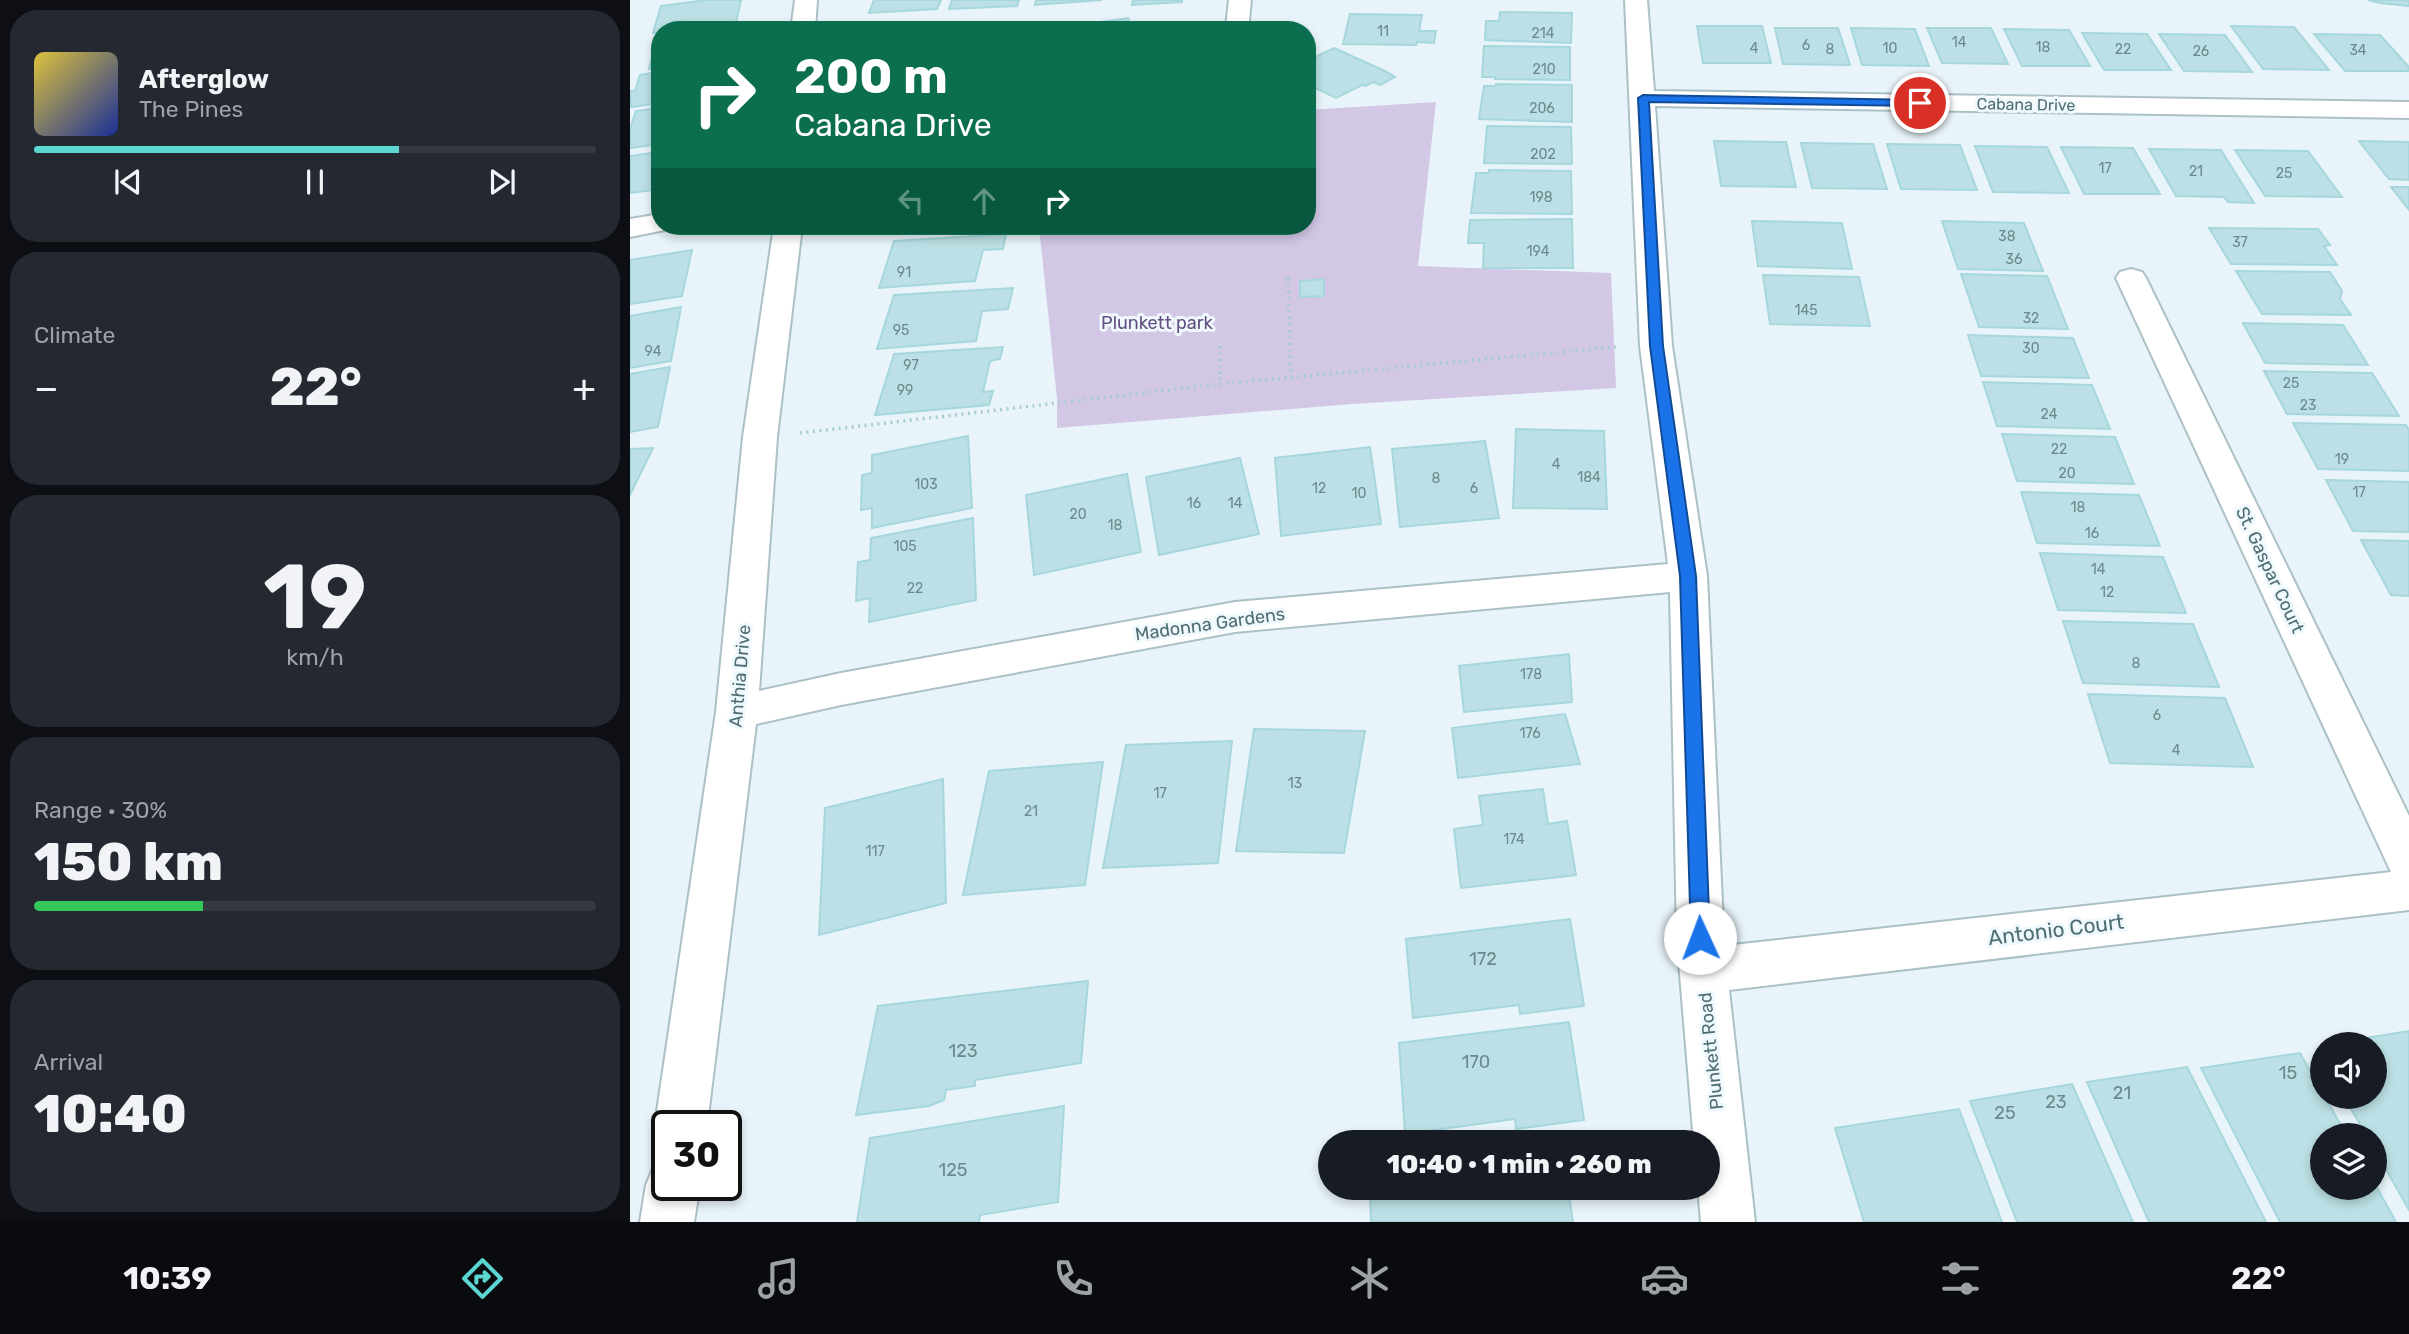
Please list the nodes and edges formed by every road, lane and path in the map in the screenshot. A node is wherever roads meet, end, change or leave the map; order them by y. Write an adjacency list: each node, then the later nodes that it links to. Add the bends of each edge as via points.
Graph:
1 (806, 0): 4 (street)
2 (1240, 0): 5 (street)
3 (1636, 0): 6 (street, Plunkett Road)
4 (804, 21)
5 (1238, 21)
6 (1643, 98): 7 (street, Cabana Drive); 14 (street, Plunkett Road)
7 (2409, 110)
8 (651, 224): 9 (street)
9 (630, 228)
10 (787, 235): 17 (street, Anthia Drive)
11 (1288, 278): 15 (path)
12 (2131, 278): 20 (street, St. Gaspar Court)
13 (1220, 346): 16 (path)
14 (1656, 346): 15 (path, via 1594,347); 18 (street, Plunkett Road)
15 (1291, 376): 16 (path)
16 (1220, 384): 17 (path)
17 (760, 437): 19 (street, Anthia Drive)
18 (1688, 576): 19 (street, Madonna Gardens, via 1235,617); 22 (street, Plunkett Road)
19 (737, 712): 23 (street, Anthia Drive)
20 (2409, 863)
21 (2409, 890): 22 (street, Antonio Court)
22 (1704, 971): 26 (street, Plunkett Road)
23 (683, 1110)
24 (670, 1201): 25 (street)
25 (667, 1222)
26 (1728, 1222)

